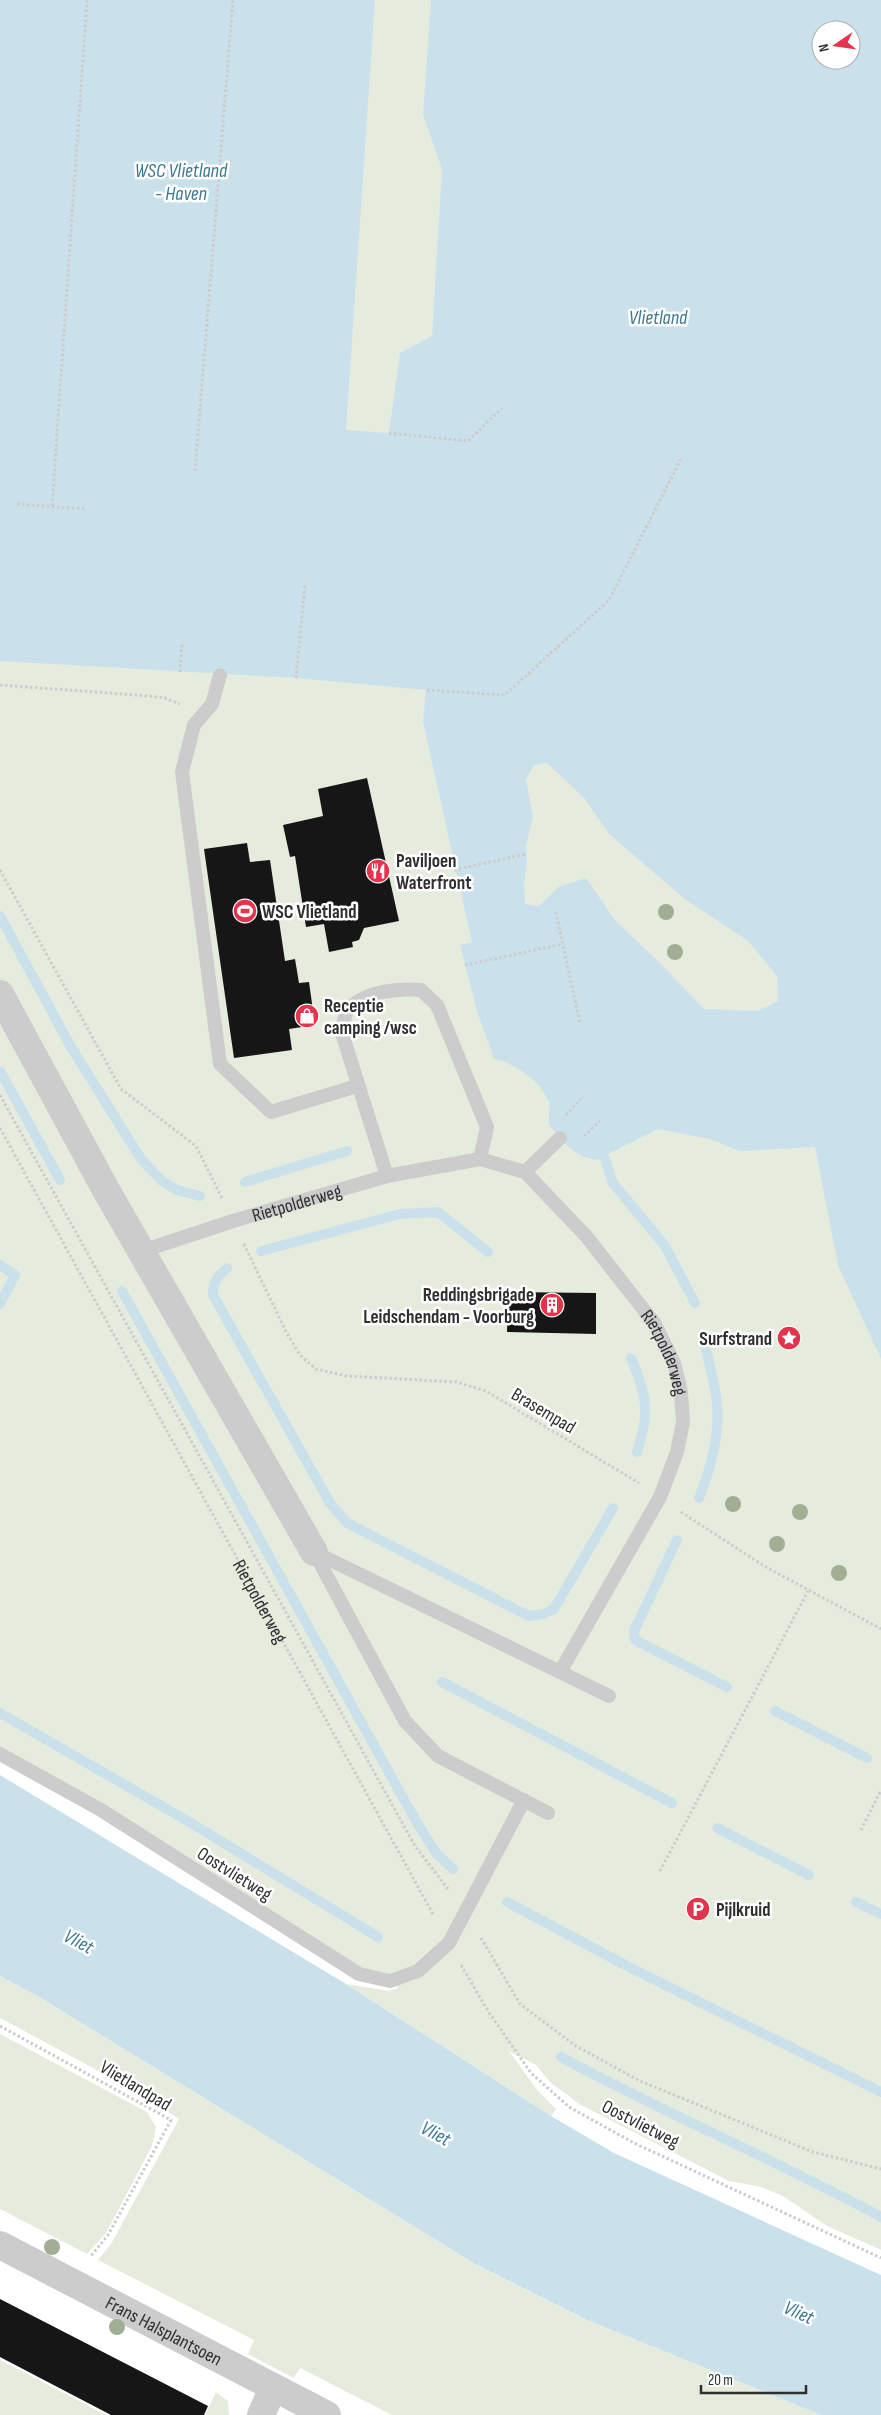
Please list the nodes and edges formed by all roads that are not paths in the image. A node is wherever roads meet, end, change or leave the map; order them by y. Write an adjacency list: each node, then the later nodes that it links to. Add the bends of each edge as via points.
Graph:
1 (220, 675): 3 (lane, via 212,704 194,725 182,772 220,1064 271,1112)
2 (0, 994): 8 (street)
3 (358, 1086): 5 (lane, via 342,1033 346,1012 361,1000 400,988 421,990 436,1005 487,1127); 7 (lane)
4 (560, 1138): 6 (lane)
5 (480, 1159): 6 (lane, Rietpolderweg); 7 (lane, Rietpolderweg)
6 (525, 1172): 10 (lane, Rietpolderweg, via 586,1236 655,1324 674,1363 681,1392 683,1422 677,1452 660,1497)
7 (387, 1176): 8 (lane, Rietpolderweg, via 233,1221)
8 (142, 1252): 9 (street)
9 (314, 1552): 10 (lane); 13 (lane, via 405,1721 438,1756)
10 (560, 1672): 11 (lane)
11 (609, 1696)
12 (0, 1754): 13 (lane, Oostvlietweg, via 101,1810 359,1974 390,1981 418,1971 449,1943)
13 (524, 1800): 14 (lane)
14 (548, 1813)
15 (0, 2245): 16 (street, Frans Halsplantsoen)
16 (273, 2388): 17 (street); 18 (street, Frans Halsplantsoen)
17 (261, 2415)
18 (327, 2415)

